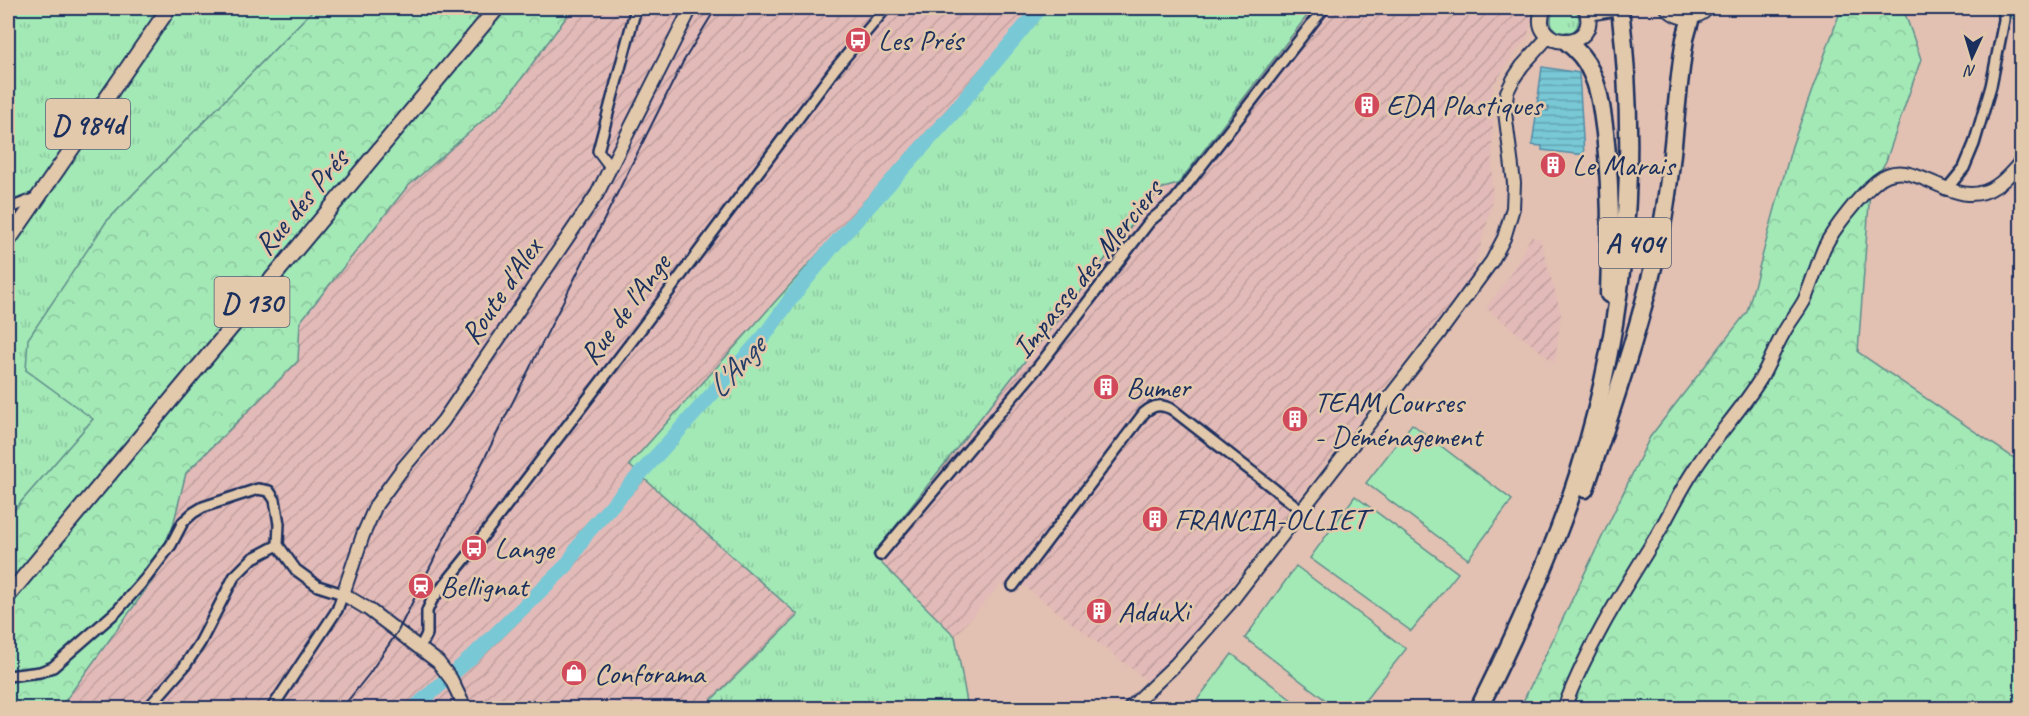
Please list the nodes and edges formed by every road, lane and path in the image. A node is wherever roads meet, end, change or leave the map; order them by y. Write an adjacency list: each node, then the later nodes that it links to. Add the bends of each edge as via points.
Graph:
1 (169, 8): 20 (main road, D 984d)
2 (497, 8): 30 (main road, Rue des Prés / D 130)
3 (636, 8): 18 (street, via 598,151)
4 (691, 8): 18 (street, Route d'Alex)
5 (886, 8): 31 (street, Rue de l'Ange, via 835,69 432,600 427,611 427,634)
6 (1324, 8): 27 (street, Impasse des Merciers, via 1175,200 1150,221 1038,367)
7 (1541, 8): 15 (main road, via 1542,26)
8 (1616, 8): 13 (main road); 23 (highway, A 404, via 1627,89 1628,184 1621,271)
9 (1632, 8): 24 (highway, A 404, via 1640,120 1636,231 1623,339)
10 (1668, 8): 14 (main road, via 1675,14)
11 (1707, 8): 14 (main road)
12 (2004, 8): 19 (street, via 1991,86 1974,144 1964,168)
13 (1587, 10): 16 (main road, via 1589,22 1584,33)
14 (1691, 17): 24 (highway, via 1684,39 1666,201 1656,253)
15 (1549, 36): 16 (main road); 25 (street, via 1522,66 1508,92 1504,112 1514,194 1510,222 1498,250)
16 (1567, 42): 23 (highway, via 1582,56 1594,77 1607,150 1611,229)
17 (2022, 161): 19 (street, via 1987,191 1965,195)
18 (610, 168): 29 (street, Route d'Alex, via 597,194 463,393 385,492 363,535)
19 (1946, 190): 39 (street, via 1912,174 1886,175 1871,186 1831,234 1803,303 1735,417 1694,469 1601,628)
20 (38, 197): 21 (street); 22 (main road, D 984d)
21 (8, 209)
22 (8, 241)
23 (1605, 370): 37 (highway, A 404, via 1589,438 1559,529)
24 (1590, 473): 38 (highway, A 404, via 1557,567)
25 (1301, 510): 28 (street, via 1173,410 1158,405 1144,413); 36 (street, via 1203,635)
26 (278, 545): 29 (street, via 296,570 318,586); 32 (street, via 279,524 275,500 269,491 258,489 203,507 183,522 165,553 117,611 64,658 40,672); 33 (street, via 253,558 234,577 190,659)
27 (880, 555)
28 (1013, 586)
29 (343, 594): 31 (street); 34 (street, via 337,610)
30 (8, 596)
31 (420, 648): 35 (street, via 445,671)
32 (8, 676)
33 (148, 708)
34 (272, 708)
35 (465, 708)
36 (1130, 708)
37 (1479, 708)
38 (1492, 708)
39 (1564, 708)

